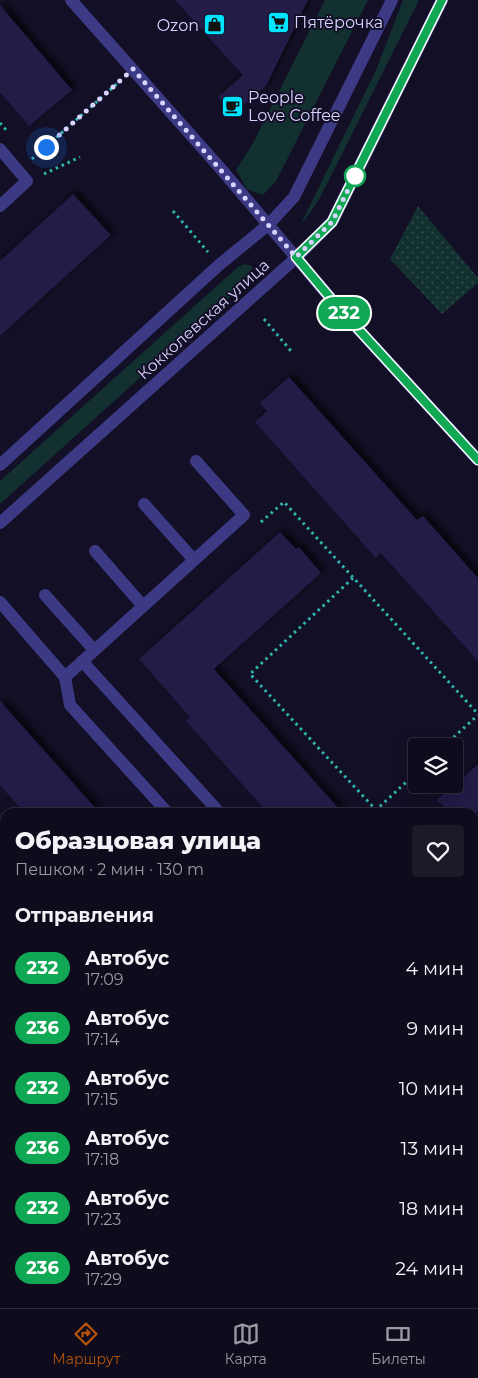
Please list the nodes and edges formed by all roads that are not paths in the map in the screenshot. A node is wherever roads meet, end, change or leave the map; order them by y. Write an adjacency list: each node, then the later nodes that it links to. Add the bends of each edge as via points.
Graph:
1 (71, 0): 6 (street)
2 (392, 0): 6 (street, Кокколевская улица, via 294,197)
3 (442, 0): 7 (street, Кокколевская улица, via 332,222)
4 (0, 149): 5 (street, via 27,181)
5 (0, 206)
6 (269, 224): 7 (street); 10 (street, Кокколевская улица, via 216,267)
7 (296, 257): 8 (street); 12 (street, Кокколевская улица)
8 (478, 460)
9 (196, 461): 14 (street, via 244,515)
10 (0, 465)
11 (144, 504): 14 (street)
12 (0, 523)
13 (95, 551): 17 (street)
14 (194, 560): 17 (street)
15 (45, 595): 18 (street)
16 (0, 602): 20 (street)
17 (144, 606): 18 (street)
18 (94, 650): 19 (street)
19 (82, 661): 20 (street); 22 (street)
20 (65, 677): 21 (street, via 70,705)
21 (163, 808)
22 (215, 808)

